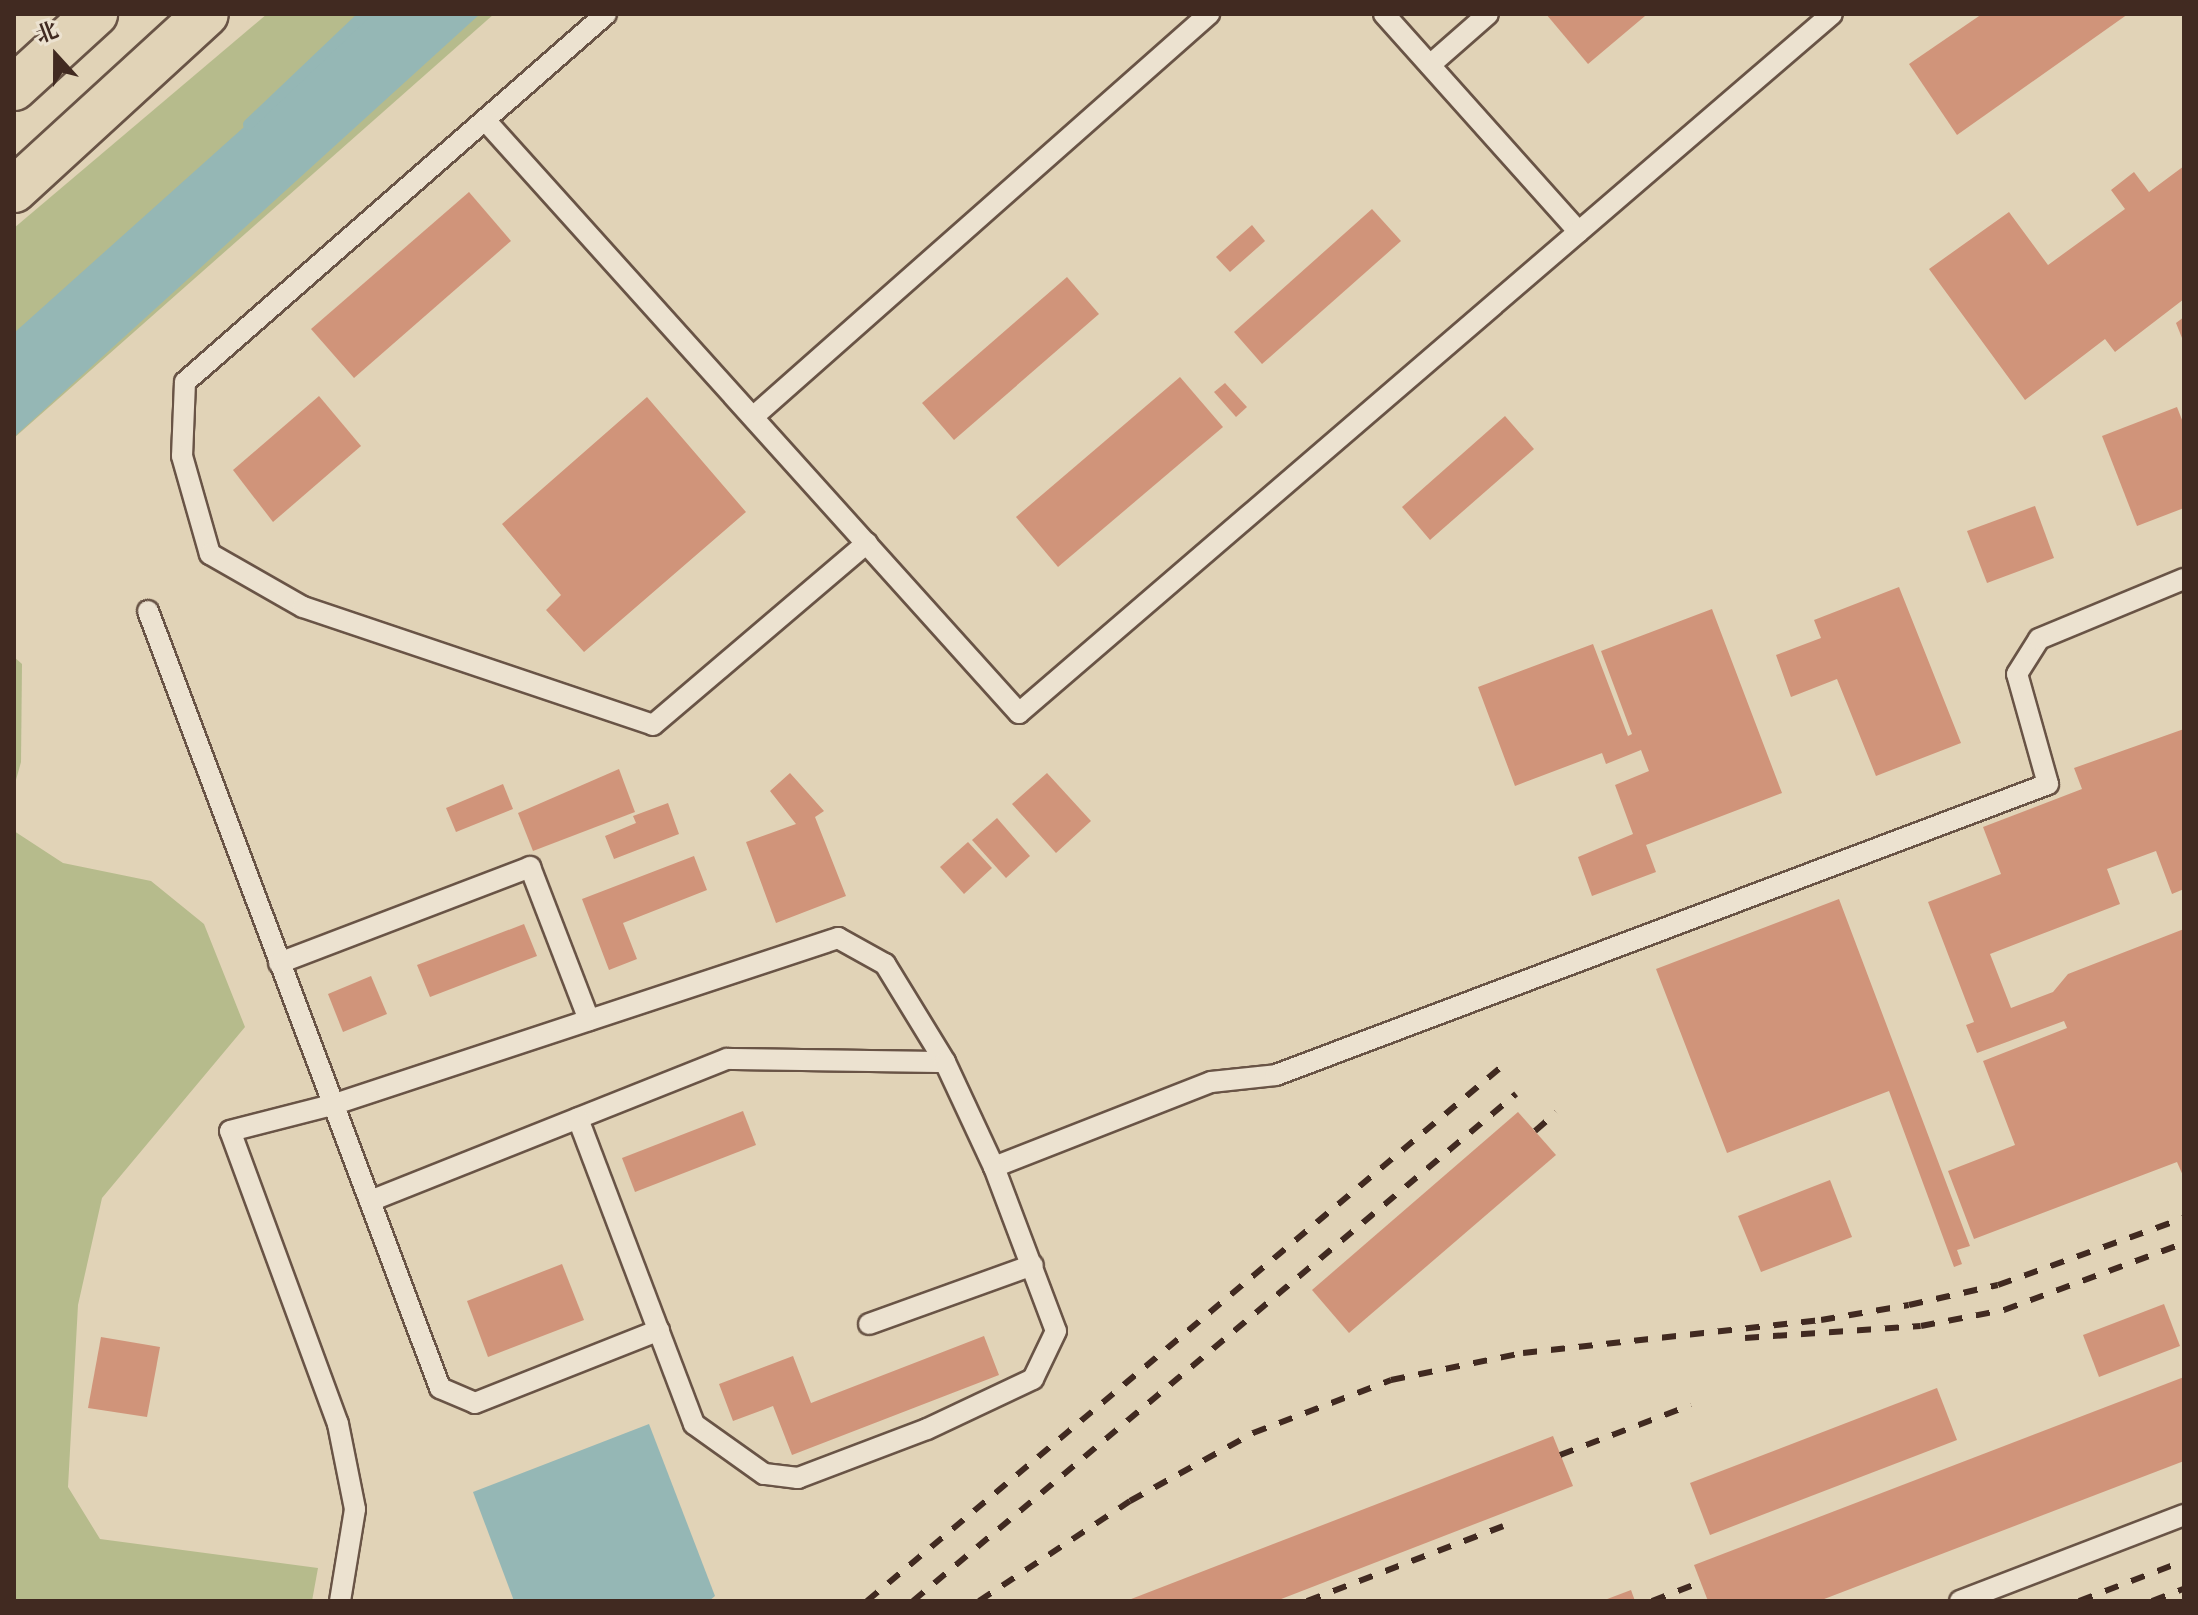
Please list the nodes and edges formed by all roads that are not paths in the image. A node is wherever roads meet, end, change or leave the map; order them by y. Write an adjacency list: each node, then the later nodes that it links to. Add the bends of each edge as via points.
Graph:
1 (95, 14): 9 (highway)
2 (206, 14): 11 (highway)
3 (606, 14): 10 (lane)
4 (1209, 14): 13 (lane)
5 (1384, 14): 8 (lane)
6 (1488, 14): 8 (lane)
7 (1832, 14): 12 (lane)
8 (1430, 65): 12 (lane)
9 (14, 88)
10 (485, 120): 13 (lane); 14 (lane, via 185,382 182,456 210,554 303,607 653,725)
11 (14, 190)
12 (1579, 232): 14 (lane, via 1019,713)
13 (753, 417): 14 (lane)
14 (867, 543)
15 (2184, 579): 22 (lane, via 2039,639 2017,674 2048,784 1276,1075 1211,1082)
16 (148, 611): 17 (lane)
17 (279, 963): 18 (lane, via 530,867); 20 (lane)
18 (589, 1020): 19 (lane, via 838,938 885,964); 20 (lane)
19 (945, 1062): 21 (lane, via 727,1059); 22 (lane)
20 (332, 1105): 23 (lane); 28 (lane, via 230,1131 338,1424 355,1509)
21 (578, 1118): 23 (lane); 26 (lane)
22 (994, 1167): 24 (lane)
23 (370, 1201): 26 (lane, via 440,1388 475,1403)
24 (1033, 1265): 25 (lane); 26 (lane, via 1056,1331 1033,1379 927,1429 798,1478 764,1474 694,1424)
25 (869, 1324)
26 (659, 1330)
27 (2184, 1515): 29 (lane)
28 (340, 1601)
29 (1960, 1601)

